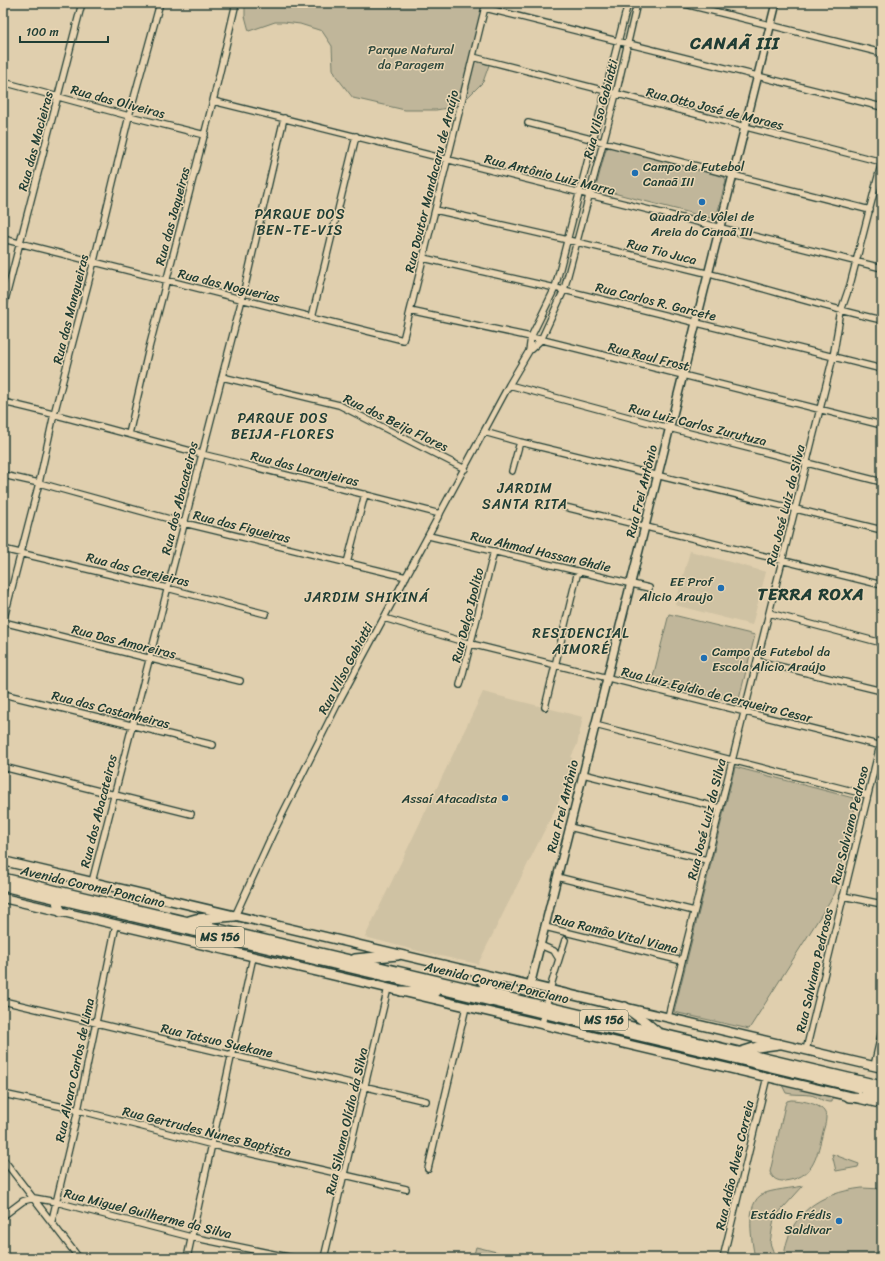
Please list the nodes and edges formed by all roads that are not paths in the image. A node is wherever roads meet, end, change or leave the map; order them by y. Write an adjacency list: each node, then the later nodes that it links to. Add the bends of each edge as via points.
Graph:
1 (5, 3): 10 (street)
2 (82, 3): 20 (street, Rua das Macieiras)
3 (160, 3): 23 (street, Rua das Mangueiras)
4 (236, 3): 21 (street, Rua das Jaqueiras)
5 (628, 3): 12 (street, Rua Vilso Gabiatti)
6 (637, 3): 13 (street, Rua Vilso Gabiatti)
7 (681, 3): 11 (street)
8 (776, 3): 11 (street, Rua Frei Antônio)
9 (486, 6): 12 (street); 15 (street, Rua Doutor Mandacaru de Araújo)
10 (3, 9)
11 (770, 25): 14 (street); 16 (street, Rua Frei Antônio)
12 (618, 41): 13 (street); 18 (street, Rua Vilso Gabiatti)
13 (628, 44): 16 (street); 19 (street, Rua Vilso Gabiatti)
14 (882, 53)
15 (473, 57): 18 (street, Rua Otto José de Moraes); 31 (street, Rua Doutor Mandacaru de Araújo)
16 (757, 77): 22 (street); 26 (street, Rua Frei Antônio)
17 (3, 82): 20 (street, Rua das Oliveiras)
18 (605, 91): 19 (street, Rua Otto José de Moraes); 29 (street, Rua Vilso Gabiatti)
19 (616, 94): 26 (street, Rua Otto José de Moraes); 30 (street, Rua Vilso Gabiatti)
20 (58, 96): 23 (street, Rua das Oliveiras); 43 (street, Rua das Macieiras)
21 (214, 101): 24 (street, Rua Antônio Luiz Marra); 27 (street, Rua das Jaqueiras)
22 (882, 107)
23 (129, 116): 27 (street, Rua das Oliveiras); 45 (street, Rua das Mangueiras)
24 (284, 118): 28 (street, Rua Antônio Luiz Marra); 52 (street, Rua dos Abacateiros)
25 (528, 123): 29 (street)
26 (745, 127): 32 (street, Rua Otto José de Moraes); 33 (street, Rua Frei Antônio)
27 (205, 135): 49 (street, Rua das Jaqueiras)
28 (356, 136): 31 (street, Rua Antônio Luiz Marra); 56 (street)
29 (592, 140): 30 (street); 35 (street, Rua Vilso Gabiatti)
30 (603, 142): 33 (street); 36 (street, Rua Vilso Gabiatti)
31 (448, 159): 35 (street, Rua Antônio Luiz Marra); 37 (street, Rua Doutor Mandacaru de Araújo)
32 (882, 162): 34 (street, Rua José Luiz da Silva)
33 (732, 176): 38 (street); 39 (street, Rua Frei Antônio)
34 (879, 183): 38 (street, Rua José Luiz da Silva)
35 (579, 193): 36 (street, Rua Antônio Luiz Marra); 41 (street, Rua Vilso Gabiatti)
36 (589, 195): 39 (street, Rua Antônio Luiz Marra); 42 (street, Rua Vilso Gabiatti)
37 (435, 210): 41 (street, Rua Tio Juca); 44 (street, Rua Doutor Mandacaru de Araújo)
38 (870, 210): 46 (street, Rua José Luiz da Silva)
39 (719, 228): 46 (street, Rua Antônio Luiz Marra); 48 (street, Rua Frei Antônio)
40 (3, 239): 43 (street, Rua das Noguerias)
41 (567, 240): 42 (street, Rua Tio Juca); 50 (street, Rua Vilso Gabiatti)
42 (577, 242): 48 (street, Rua Tio Juca); 51 (street, Rua Vilso Gabiatti)
43 (19, 243): 45 (street, Rua das Noguerias); 53 (street, Rua das Macieiras)
44 (423, 258): 50 (street, Rua Carlos R. Garcete); 54 (street, Rua Doutor Mandacaru de Araújo)
45 (94, 261): 49 (street, Rua das Noguerias); 70 (street, Rua das Mangueiras)
46 (855, 261): 47 (street, Rua Antônio Luiz Marra); 55 (street, Rua José Luiz da Silva)
47 (882, 268)
48 (708, 274): 55 (street, Rua Tio Juca); 58 (street, Rua Frei Antônio)
49 (166, 280): 52 (street, Rua das Noguerias); 74 (street, Rua das Jaqueiras)
50 (555, 288): 51 (street, Rua Carlos R. Garcete); 59 (street, Rua Vilso Gabiatti)
51 (564, 290): 58 (street, Rua Carlos R. Garcete); 61 (street, Rua Vilso Gabiatti)
52 (242, 300): 56 (street, Rua das Noguerias); 66 (street, Rua dos Abacateiros)
53 (3, 308)
54 (410, 311): 59 (street, Rua Raul Frost); 60 (street, Rua Doutor Mandacaru de Araújo)
55 (842, 311): 57 (street, Rua Tio Juca); 63 (street, Rua José Luiz da Silva)
56 (312, 317): 60 (street, Rua das Noguerias)
57 (882, 320)
58 (695, 322): 63 (street, Rua Carlos R. Garcete); 65 (street, Rua Frei Antônio)
59 (531, 337): 61 (street, Rua Raul Frost); 62 (street, Rua Vilso Gabiatti)
60 (402, 340)
61 (541, 340): 62 (street, Rua Vilso Gabiatti); 65 (street, Rua Raul Frost)
62 (529, 351): 67 (street, Rua Vilso Gabiatti)
63 (833, 357): 64 (street, Rua Carlos R. Garcete); 69 (street, Rua José Luiz da Silva)
64 (882, 369)
65 (682, 375): 69 (street, Rua Raul Frost); 72 (street, Rua Frei Antônio)
66 (222, 377): 76 (street, Rua dos Abacateiros); 78 (street, Rua dos Beija Flores, via 339,405)
67 (509, 385): 72 (street, Rua Luiz Carlos Zurutuza); 73 (street, Rua Vilso Gabiatti)
68 (3, 402): 70 (street, Rua das Laranjeiras)
69 (820, 410): 71 (street, Rua Raul Frost); 77 (street, Rua José Luiz da Silva)
70 (54, 414): 74 (street, Rua das Laranjeiras); 83 (street, Rua das Mangueiras)
71 (882, 425)
72 (669, 428): 77 (street, Rua Luiz Carlos Zurutuza); 81 (street, Rua Frei Antônio)
73 (484, 432): 75 (street); 78 (street, Rua Vilso Gabiatti)
74 (129, 434): 76 (street, Rua das Laranjeiras)
75 (520, 442): 79 (street); 81 (street)
76 (202, 454): 84 (street, Rua das Laranjeiras); 88 (street, Rua dos Abacateiros)
77 (806, 463): 82 (street, Rua Luiz Carlos Zurutuza); 86 (street, Rua José Luiz da Silva)
78 (465, 469): 87 (street, Rua Vilso Gabiatti)
79 (512, 471)
80 (3, 475): 83 (street, Rua das Figueiras)
81 (657, 475): 86 (street); 89 (street, Rua Frei Antônio)
82 (882, 482)
83 (39, 483): 88 (street, Rua das Figueiras); 94 (street, Rua das Mangueiras)
84 (366, 494): 87 (street, Rua das Laranjeiras); 96 (street)
85 (565, 508): 89 (street)
86 (795, 508): 90 (street); 95 (street, Rua José Luiz da Silva)
87 (440, 514): 91 (street, Rua Vilso Gabiatti)
88 (184, 523): 96 (street, Rua das Figueiras); 101 (street, Rua dos Abacateiros)
89 (644, 527): 95 (street); 99 (street, Rua Frei Antônio)
90 (882, 530)
91 (429, 536): 93 (street, Rua Ahmad Hassan Ghdie); 98 (street, Rua Vilso Gabiatti)
92 (3, 549): 94 (street, Rua das Cerejeiras)
93 (494, 551): 97 (street, Rua Ahmad Hassan Ghdie); 108 (street, Rua Delço Ipolito)
94 (20, 553): 101 (street, Rua das Cerejeiras); 106 (street, Rua das Mangueiras)
95 (782, 561): 100 (street); 104 (street, Rua José Luiz da Silva)
96 (347, 563): 98 (street, Rua das Figueiras)
97 (578, 571): 99 (street, Rua Ahmad Hassan Ghdie); 111 (street)
98 (406, 577): 105 (street, Rua Vilso Gabiatti)
99 (630, 583): 102 (street, Rua Ahmad Hassan Ghdie); 112 (street, Rua Frei Antônio)
100 (882, 585)
101 (167, 588): 103 (street, Rua das Cerejeiras); 109 (street, Rua dos Abacateiros)
102 (649, 588)
103 (266, 614)
104 (769, 614): 107 (street); 110 (street, Rua José Luiz da Silva)
105 (384, 618): 108 (street, Rua Luiz Egídio de Cerqueira Cesar); 146 (street, Rua Vilso Gabiatti, via 337,705)
106 (3, 622): 109 (street, Rua Das Amoreiras)
107 (882, 643)
108 (471, 644): 111 (street, Rua Luiz Egídio de Cerqueira Cesar); 114 (street, Rua Delço Ipolito)
109 (149, 659): 113 (street, Rua Das Amoreiras); 119 (street, Rua dos Abacateiros)
110 (757, 661): 115 (street); 118 (street, Rua José Luiz da Silva)
111 (555, 665): 112 (street, Rua Luiz Egídio de Cerqueira Cesar); 117 (street)
112 (607, 678): 118 (street, Rua Luiz Egídio de Cerqueira Cesar); 120 (street, Rua Frei Antônio)
113 (240, 681)
114 (460, 685)
115 (882, 691)
116 (3, 694): 119 (street, Rua das Castanheiras)
117 (545, 707)
118 (744, 712): 123 (street, Rua Luiz Egídio de Cerqueira Cesar); 124 (street, Rua José Luiz da Silva)
119 (132, 725): 122 (street, Rua das Castanheiras); 127 (street, Rua dos Abacateiros)
120 (595, 725): 124 (street); 126 (street, Rua Frei Antônio)
121 (882, 737): 123 (street, Rua Salviano Pedroso)
122 (213, 745)
123 (881, 746): 128 (street, Rua Salviano Pedroso)
124 (732, 760): 128 (street); 129 (street, Rua José Luiz da Silva)
125 (3, 767): 127 (street)
126 (583, 774): 129 (street); 131 (street, Rua Frei Antônio)
127 (114, 794): 130 (street); 136 (street, Rua dos Abacateiros)
128 (868, 795): 141 (street, Rua Salviano Pedroso)
129 (720, 808): 132 (street, Rua José Luiz da Silva)
130 (190, 814)
131 (570, 827): 132 (street); 134 (street, Rua Frei Antônio)
132 (707, 860): 144 (street, Rua José Luiz da Silva)
133 (3, 861): 136 (main road)
134 (557, 876): 144 (street); 149 (street, Rua Frei Antônio)
135 (3, 878): 140 (main road, Avenida Coronel Ponciano)
136 (92, 882): 146 (main road, MS 156)
137 (3, 886): 138 (main road)
138 (13, 888): 139 (main road); 140 (main road)
139 (3, 890)
140 (60, 896): 145 (main road); 147 (main road, Avenida Coronel Ponciano); 162 (main road, Avenida Coronel Ponciano / MS 156, via 119,913)
141 (843, 896): 143 (street); 175 (street, Rua Salviano Pedrosos)
142 (3, 898): 145 (main road)
143 (882, 904)
144 (694, 911): 156 (street, Rua José Luiz da Silva)
145 (61, 912): 148 (main road)
146 (235, 916): 147 (main road); 152 (main road, MS 156)
147 (187, 922): 155 (main road, Avenida Coronel Ponciano / MS 156)
148 (116, 925): 153 (main road); 170 (street, Rua Alvaro Carlos de Lima)
149 (545, 927): 151 (street, Rua Frei Antônio); 156 (street, Rua Ramão Vital Viana)
150 (565, 940): 154 (street)
151 (540, 945): 154 (street, via 554,951); 158 (street, Rua Frei Antônio)
152 (398, 954): 155 (main road); 157 (main road)
153 (253, 957): 159 (main road); 177 (street)
154 (559, 959): 160 (street)
155 (348, 960): 163 (main road, Avenida Coronel Ponciano / MS 156)
156 (682, 961): 169 (street, Rua José Luiz da Silva)
157 (476, 973): 158 (main road); 163 (main road)
158 (530, 986): 160 (main road)
159 (388, 988): 161 (main road); 180 (street, Rua Silvano Olídio da Silva)
160 (550, 990): 167 (main road); 168 (street)
161 (401, 991): 162 (main road); 166 (main road)
162 (453, 992): 165 (main road)
163 (492, 994): 165 (main road, Avenida Coronel Ponciano / MS 156)
164 (3, 1001): 170 (street, Rua Tatsuo Suekane)
165 (521, 1004): 168 (main road, Avenida Coronel Ponciano / MS 156)
166 (466, 1007): 171 (main road); 191 (street)
167 (625, 1007): 169 (main road); 173 (main road)
168 (545, 1010): 171 (street); 173 (main road, Avenida Coronel Ponciano / MS 156); 182 (main road)
169 (668, 1017): 174 (main road)
170 (96, 1022): 177 (street, Rua Tatsuo Suekane); 188 (street, Rua Alvaro Carlos de Lima)
171 (542, 1024): 179 (main road)
172 (882, 1031): 178 (street)
173 (658, 1033): 176 (main road, Avenida Coronel Ponciano / MS 156)
174 (779, 1044): 175 (main road); 176 (main road)
175 (806, 1050): 178 (main road)
176 (740, 1052): 181 (main road, Avenida Coronel Ponciano / MS 156)
177 (232, 1055): 180 (street, Rua Tatsuo Suekane); 189 (street)
178 (878, 1067)
179 (767, 1077): 184 (main road); 203 (street, Rua Adão Alves Correia)
180 (365, 1086): 186 (street, Rua Tatsuo Suekane); 192 (street, Rua Silvano Olídio da Silva)
181 (882, 1086)
182 (882, 1093)
183 (3, 1094): 188 (street, Rua Gertrudes Nunes Baptista)
184 (849, 1097): 185 (main road); 187 (main road)
185 (882, 1097)
186 (426, 1101)
187 (882, 1104)
188 (78, 1110): 189 (street, Rua Gertrudes Nunes Baptista); 195 (street, Rua Alvaro Carlos de Lima)
189 (212, 1144): 192 (street, Rua Gertrudes Nunes Baptista); 198 (street)
190 (3, 1159): 194 (street)
191 (428, 1169)
192 (344, 1174): 193 (street, Rua Gertrudes Nunes Baptista); 202 (street, Rua Silvano Olídio da Silva)
193 (406, 1188)
194 (34, 1198): 195 (street, Rua Miguel Guilherme da Silva); 196 (street, via 23,1201); 197 (street)
195 (56, 1202): 197 (street, Rua Alvaro Carlos de Lima); 198 (street, Rua Miguel Guilherme da Silva)
196 (3, 1216)
197 (52, 1220): 199 (street)
198 (191, 1237): 200 (street); 201 (street, Rua Miguel Guilherme da Silva)
199 (80, 1258)
200 (187, 1258)
201 (293, 1258)
202 (324, 1258)
203 (723, 1258)

